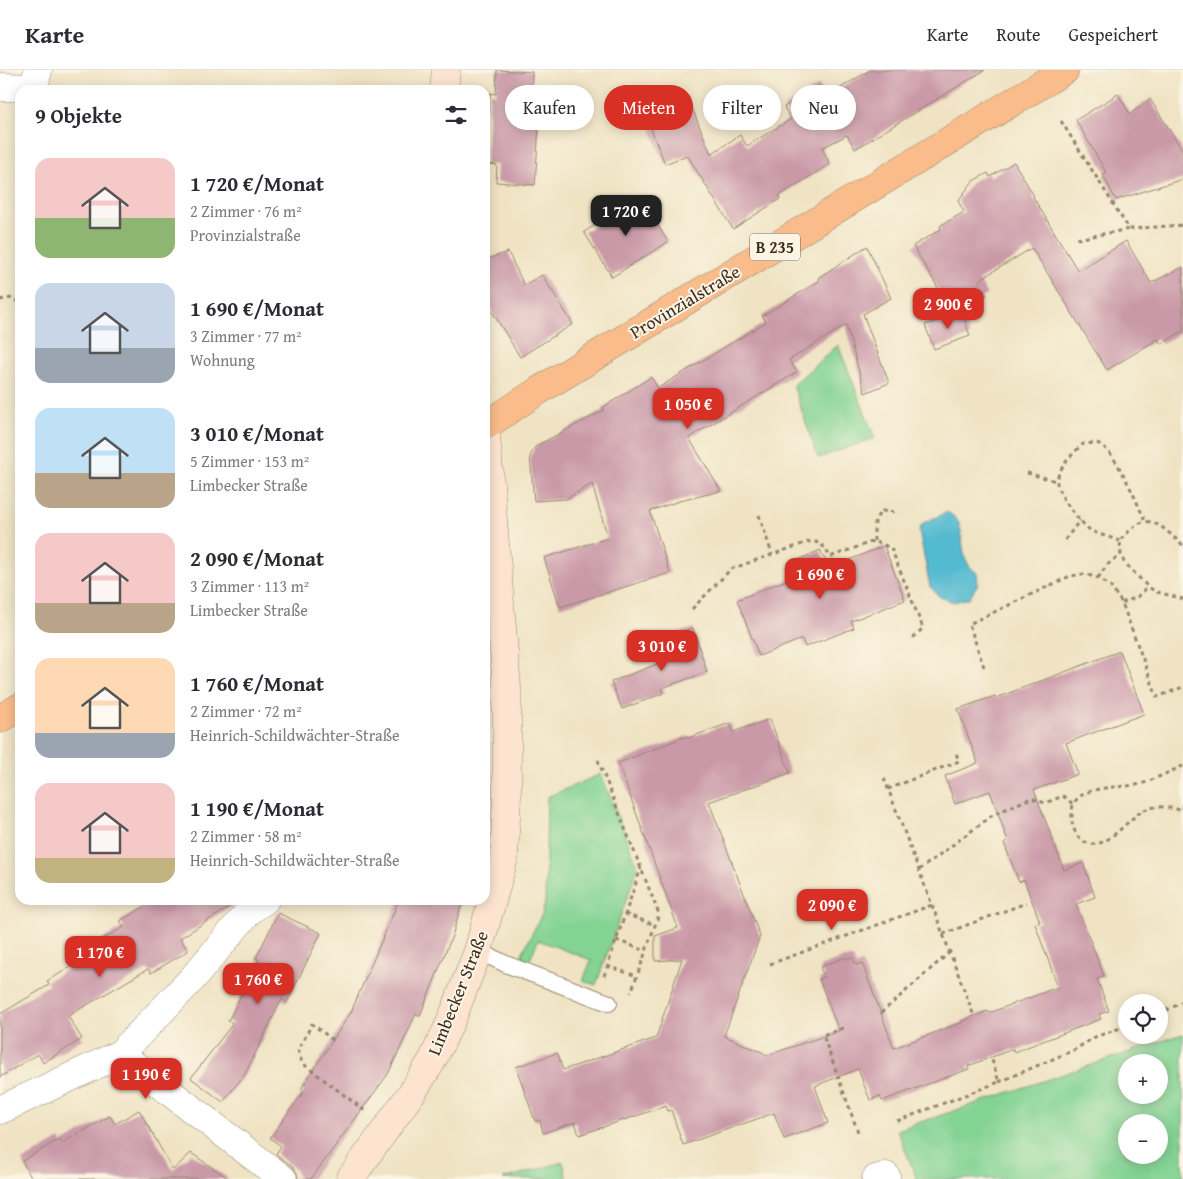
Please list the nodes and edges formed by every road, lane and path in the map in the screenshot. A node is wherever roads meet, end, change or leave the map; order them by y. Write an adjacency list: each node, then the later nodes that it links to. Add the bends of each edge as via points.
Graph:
1 (38, 70): 4 (street)
2 (446, 70): 5 (street)
3 (1065, 70): 14 (main road, Provinzialstraße / B 235)
4 (35, 85)
5 (444, 85)
6 (0, 87): 7 (street)
7 (15, 87)
8 (1061, 121): 10 (path)
9 (1183, 225): 10 (path)
10 (1129, 229): 11 (path)
11 (1077, 239)
12 (0, 300): 13 (path)
13 (15, 300)
14 (490, 422)
15 (1027, 473): 16 (path)
16 (1056, 481): 20 (path, via 1060,495); 21 (path, via 1070,455 1083,444 1099,444 1111,453)
17 (490, 485): 55 (street, Limbecker Straße, via 507,688 507,795 504,858)
18 (898, 512): 23 (path, via 882,511 878,515)
19 (759, 515): 26 (path)
20 (1080, 520): 22 (path); 24 (path, via 1091,530)
21 (1145, 521): 24 (path); 25 (path, via 1155,522)
22 (1066, 540)
23 (874, 541): 26 (path, via 830,557 825,547 811,541); 33 (path, via 891,548 923,628)
24 (1120, 541): 27 (path)
25 (1183, 545)
26 (772, 554): 32 (path, via 731,569)
27 (1121, 554): 28 (path); 29 (path, via 1124,562)
28 (1098, 578): 31 (path, via 1110,586); 34 (path, via 1085,574 1070,576 969,624)
29 (1148, 587): 30 (path); 31 (path, via 1137,597)
30 (1183, 599)
31 (1122, 603): 35 (path, via 1157,697)
32 (692, 609)
33 (912, 639)
34 (984, 666)
35 (1183, 687)
36 (15, 710): 37 (main road)
37 (0, 719)
38 (954, 751): 42 (path, via 959,761)
39 (598, 760): 46 (path)
40 (1183, 766): 44 (path, via 1140,784 1081,794)
41 (884, 778): 42 (path)
42 (888, 789): 47 (path)
43 (1183, 803): 45 (path)
44 (1073, 804): 45 (path, via 1071,823 1077,835 1084,842 1095,844 1154,807); 47 (path, via 1063,796 1045,803 1031,798 1016,804 994,814)
45 (1183, 811)
46 (641, 868): 51 (path); 52 (path, via 659,914)
47 (919, 870): 50 (path)
48 (1026, 903): 53 (path)
49 (258, 905): 69 (street)
50 (932, 905): 53 (path); 58 (path)
51 (625, 914): 52 (path); 54 (path)
52 (655, 925): 56 (path)
53 (943, 934): 57 (path)
54 (616, 940): 56 (path); 59 (path)
55 (478, 950): 61 (lane, via 508,965); 77 (street, Limbecker Straße, via 452,1021 432,1061)
56 (646, 951): 60 (path)
57 (950, 952): 64 (path); 65 (path)
58 (770, 964)
59 (607, 966): 60 (path); 61 (path)
60 (637, 976): 61 (path, via 629,997)
61 (603, 1000)
62 (1183, 1002): 63 (path)
63 (1168, 1010)
64 (881, 1013)
65 (974, 1016)
66 (843, 1028): 75 (path, via 823,1035)
67 (1118, 1029): 71 (path)
68 (333, 1040): 73 (path, via 312,1024 298,1050 302,1063)
69 (120, 1054): 72 (street); 76 (street)
70 (991, 1057): 71 (path)
71 (999, 1082): 74 (path)
72 (0, 1110)
73 (365, 1111)
74 (897, 1120)
75 (858, 1132)
76 (283, 1179)
77 (350, 1179)

